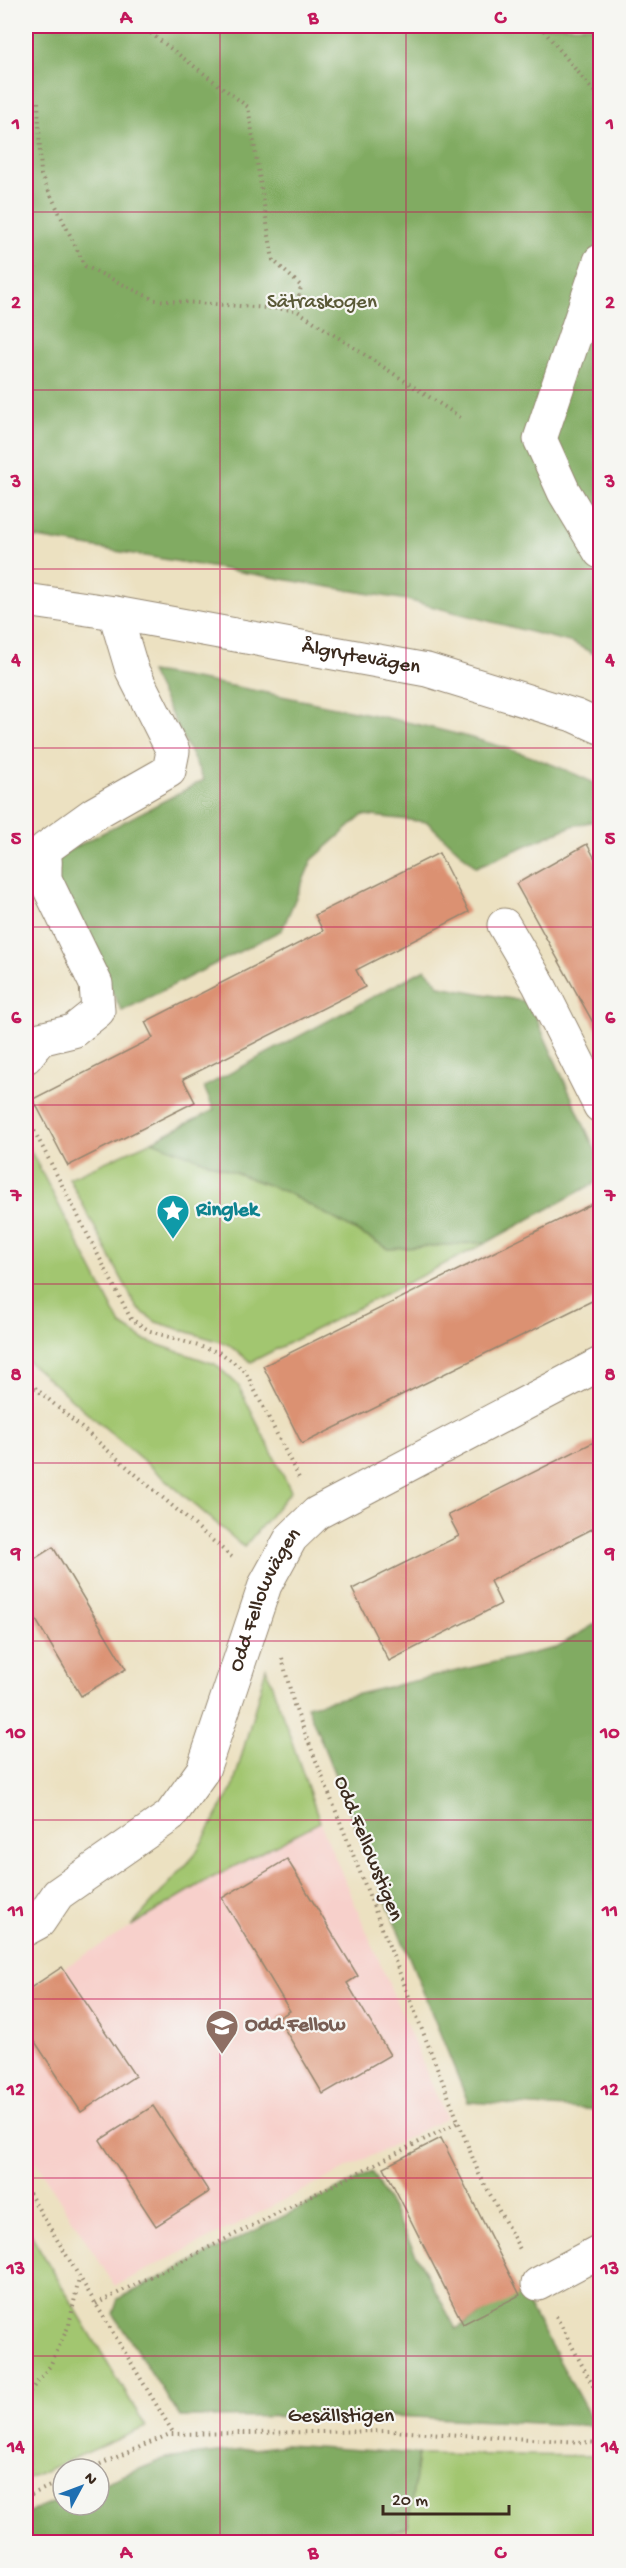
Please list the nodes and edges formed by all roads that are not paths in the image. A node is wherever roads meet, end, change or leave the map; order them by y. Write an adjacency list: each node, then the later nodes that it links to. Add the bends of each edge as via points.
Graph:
1 (600, 261): 2 (street, via 540,439 564,492)
2 (600, 552)
3 (26, 600): 4 (street, Ålgrytevägen)
4 (115, 613): 5 (street, Ålgrytevägen, via 427,669); 6 (street, via 132,670 173,752 169,771 95,813 45,849)
5 (600, 727)
6 (35, 865): 8 (street, via 96,984 98,1011 73,1031)
7 (504, 925): 9 (street)
8 (30, 1039)
9 (600, 1106)
10 (600, 1364): 11 (street, Odd Fellowvägen, via 317,1513 291,1538 265,1585 203,1770 170,1816 58,1894 39,1922)
11 (26, 1929)
12 (600, 2251): 13 (street)
13 (538, 2284)

